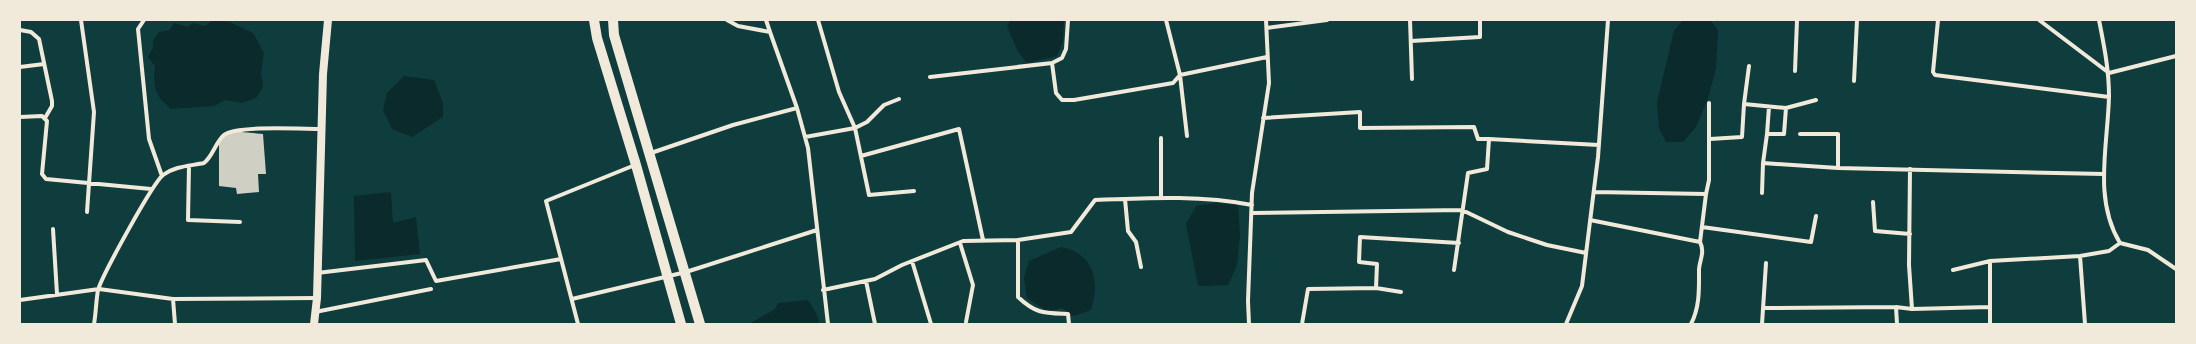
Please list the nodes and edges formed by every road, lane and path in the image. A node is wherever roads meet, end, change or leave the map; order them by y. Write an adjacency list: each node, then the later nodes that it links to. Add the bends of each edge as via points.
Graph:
1 (81, 20): 67 (street, via 94,112)
2 (144, 20): 66 (street, via 138,29 149,139)
3 (328, 20): 49 (main road)
4 (594, 20): 61 (main road, via 597,38)
5 (612, 20): 58 (main road, via 614,35)
6 (727, 20): 23 (street, via 738,26)
7 (766, 20): 23 (street)
8 (818, 20): 48 (street, via 839,92)
9 (1068, 20): 27 (street, via 1066,49 1062,58)
10 (1166, 20): 33 (street)
11 (1266, 20): 21 (street)
12 (1327, 20): 21 (street)
13 (1410, 20): 24 (street)
14 (1480, 20): 24 (street, via 1480,37)
15 (1608, 20): 57 (street)
16 (1797, 20): 31 (street)
17 (1857, 20): 36 (street)
18 (1938, 20): 37 (street, via 1933,72 1935,75)
19 (2039, 20): 32 (street)
20 (2099, 20): 32 (street)
21 (1267, 28): 26 (street)
22 (20, 30): 28 (street, via 37,36)
23 (770, 32): 43 (street)
24 (1411, 41): 35 (street)
25 (2176, 56): 32 (street)
26 (1267, 57): 33 (street); 47 (street, via 1269,83)
27 (1052, 63): 33 (street, via 1056,93 1062,100 1173,83); 34 (street)
28 (44, 64): 30 (street); 46 (street, via 52,101)
29 (1749, 66): 41 (street)
30 (20, 67)
31 (1795, 71)
32 (2108, 73): 37 (street)
33 (1180, 75): 52 (street)
34 (930, 77)
35 (1412, 79)
36 (1854, 81)
37 (2109, 97): 65 (street)
38 (899, 99): 48 (street, via 884,105 867,122)
39 (1816, 100): 44 (street)
40 (1710, 103): 56 (street)
41 (1744, 104): 42 (street); 56 (street, via 1742,137)
42 (1769, 107): 44 (street); 50 (street)
43 (797, 108): 53 (street); 58 (street, via 733,125)
44 (1786, 108): 50 (street, via 1784,134)
45 (20, 117): 46 (street)
46 (45, 118): 67 (street, via 48,124 42,174 44,177 49,180)
47 (1263, 118): 55 (street, via 1360,112 1360,128 1474,127 1478,139); 76 (street)
48 (856, 128): 53 (street); 59 (street)
49 (321, 129): 62 (street, via 230,131 217,142 206,161); 104 (main road)
50 (1767, 134): 60 (street)
51 (1800, 134): 63 (street, via 1838,134)
52 (1187, 136)
53 (805, 137): 85 (street)
54 (1161, 138): 73 (street)
55 (1489, 139): 57 (street); 77 (street, via 1487,170 1468,173)
56 (1710, 139): 72 (street)
57 (1599, 145): 70 (street)
58 (651, 153): 103 (main road)
59 (861, 156): 69 (street, via 869,195); 87 (street, via 959,129)
60 (1763, 163): 63 (street); 71 (street)
61 (636, 165): 95 (street, via 546,201); 105 (main road)
62 (189, 166): 66 (street, via 172,170); 82 (street, via 188,220)
63 (1838, 168): 64 (street)
64 (1910, 169): 65 (street); 86 (street)
65 (2104, 174): 92 (street, via 2106,212)
66 (162, 176): 68 (street)
67 (90, 184): 68 (street); 78 (street)
68 (151, 189): 108 (street)
69 (914, 191)
70 (1594, 192): 72 (street); 81 (street)
71 (1762, 193)
72 (1706, 194): 83 (street)
73 (1161, 198): 74 (street); 76 (street, via 1226,201)
74 (1125, 199): 88 (street, via 1095,200 1070,232); 99 (street, via 1128,231 1136,242)
75 (1873, 202): 86 (street, via 1875,231)
76 (1252, 206): 79 (street)
77 (1462, 210): 79 (street); 91 (street); 93 (street, via 1508,232 1547,245)
78 (87, 212)
79 (1252, 213): 133 (street)
80 (1816, 216): 83 (street, via 1811,242)
81 (1590, 220): 89 (street); 93 (street)
82 (240, 222)
83 (1702, 227): 89 (street)
84 (53, 229): 112 (street)
85 (817, 230): 103 (street); 110 (street)
86 (1910, 234): 120 (street)
87 (983, 240): 88 (street); 90 (street, via 963,240)
88 (1018, 240): 132 (street, via 1018,297 1030,308 1046,313 1068,314)
89 (1700, 242): 136 (street, via 1703,249 1699,267 1700,290 1696,314)
90 (960, 243): 96 (street); 122 (street, via 973,285)
91 (1459, 243): 101 (street); 107 (street, via 1360,237 1360,262 1377,264)
92 (2120, 244): 94 (street, via 2109,252); 100 (street, via 2148,250)
93 (1586, 253): 135 (street, via 1582,286)
94 (2080, 256): 97 (street); 140 (street)
95 (561, 259): 104 (street, via 436,281 426,260); 114 (street)
96 (912, 261): 106 (street, via 876,279); 131 (street)
97 (1990, 261): 102 (street); 118 (street)
98 (1766, 263): 119 (street)
99 (1142, 267)
100 (2176, 269)
101 (1454, 270)
102 (1953, 270)
103 (686, 272): 105 (street); 128 (main road)
104 (316, 273): 113 (main road)
105 (668, 276): 114 (street); 127 (main road)
106 (866, 281): 110 (street); 130 (street)
107 (1376, 288): 111 (street); 134 (street, via 1308,289)
108 (99, 289): 112 (street); 115 (street); 123 (street)
109 (431, 289): 121 (street)
110 (823, 290): 129 (street)
111 (1401, 292)
112 (57, 294): 116 (street)
113 (317, 298): 115 (street); 121 (main road)
114 (572, 298): 126 (street)
115 (173, 299): 124 (street)
116 (20, 300)
117 (1896, 307): 119 (street); 120 (street); 138 (street)
118 (1990, 307): 120 (street); 139 (street)
119 (1764, 308): 137 (street)
120 (1912, 309)
121 (315, 312): 125 (main road)
122 (966, 322)
123 (94, 324)
124 (175, 324)
125 (314, 324)
126 (578, 324)
127 (681, 324)
128 (700, 324)
129 (828, 324)
130 (875, 324)
131 (931, 324)
132 (1069, 324)
133 (1249, 324)
134 (1302, 324)
135 (1566, 324)
136 (1691, 324)
137 (1762, 324)
138 (1897, 324)
139 (1990, 324)
140 (2085, 324)

